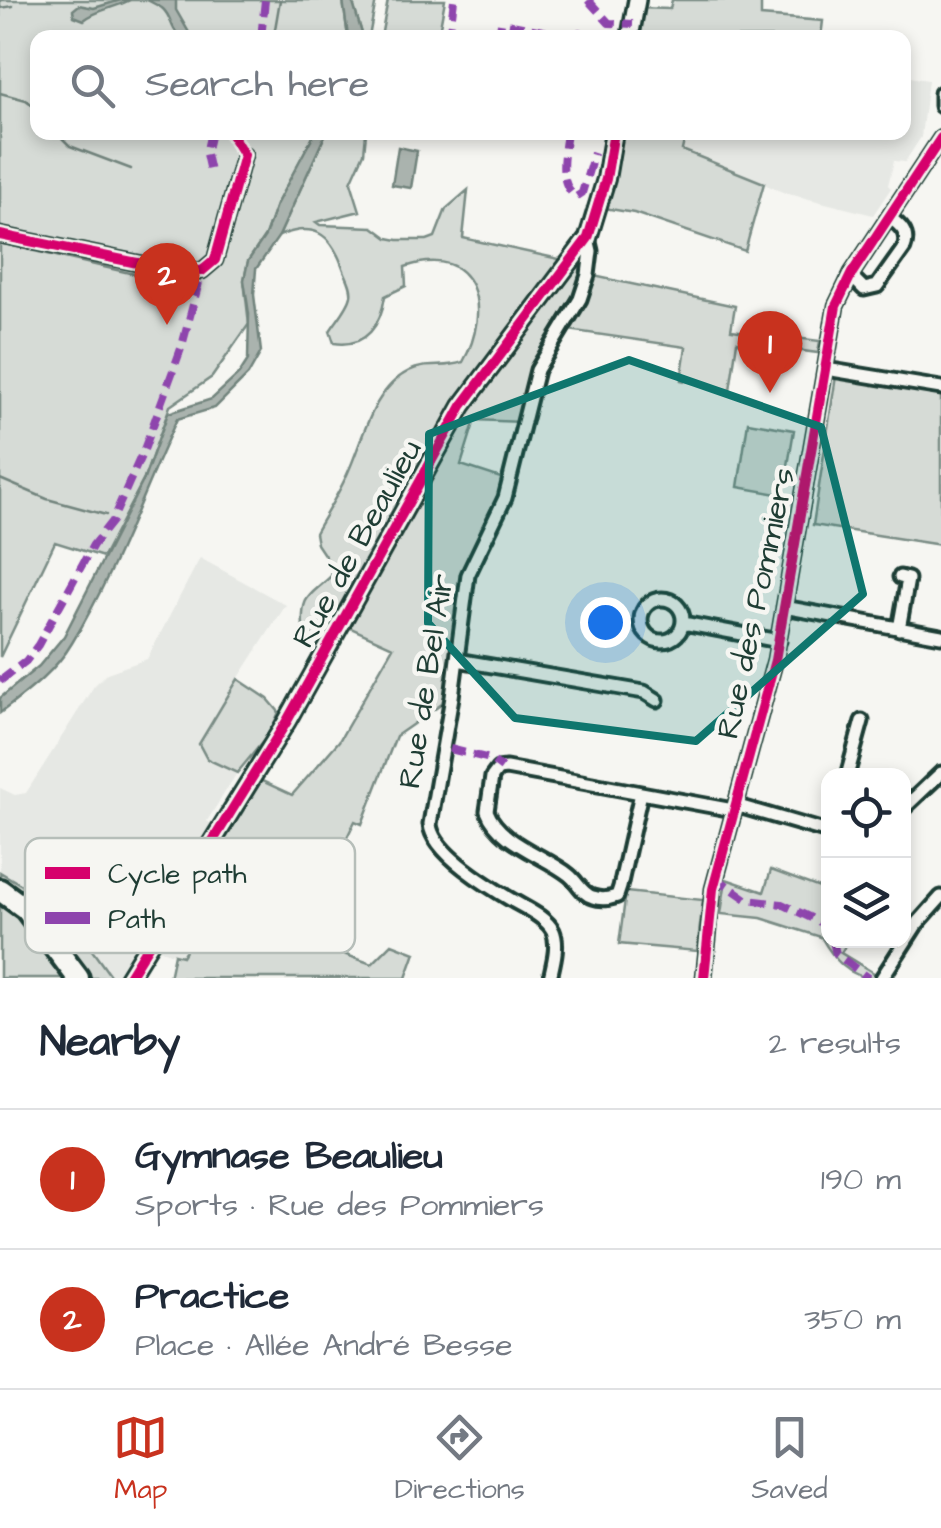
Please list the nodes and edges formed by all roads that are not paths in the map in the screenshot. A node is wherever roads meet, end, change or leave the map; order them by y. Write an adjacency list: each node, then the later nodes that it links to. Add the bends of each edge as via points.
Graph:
1 (636, 0): 2 (street)
2 (631, 30)
3 (941, 93): 4 (street)
4 (941, 106)
5 (941, 138): 8 (street, Rue des Pommiers)
6 (613, 140): 10 (street, Rue de Beaulieu)
7 (244, 155): 9 (street, via 215,260 202,270)
8 (889, 217): 11 (street, Rue des Pommiers); 11 (street, Rue des Pommiers, via 904,231 904,248 877,286 868,290)
9 (0, 235)
10 (588, 238): 20 (street, Rue de Bel Air, via 592,251 580,299 537,370 505,498 468,575); 29 (street, Rue de Beaulieu, via 462,406)
11 (855, 282): 12 (street, Rue des Pommiers, via 840,295)
12 (826, 369): 13 (street); 15 (street, Rue des Pommiers)
13 (941, 388)
14 (900, 577): 17 (street, via 908,579)
15 (784, 606): 17 (street); 19 (street, Rue des Pommiers)
16 (683, 624): 19 (street)
17 (899, 629): 18 (street)
18 (941, 636)
19 (778, 640): 27 (street, Rue des Pommiers)
20 (457, 660): 21 (street, via 644,692); 37 (street, Rue de Bel Air, via 430,831 440,848 548,924 556,943)
21 (657, 700)
22 (862, 721): 23 (street)
23 (849, 768)
24 (941, 773): 26 (street)
25 (642, 792): 25 (street, via 502,768 492,777 487,811 586,894 606,899 619,892); 27 (street)
26 (911, 801)
27 (734, 807): 28 (street); 38 (street, Rue des Pommiers, via 713,888)
28 (821, 830)
29 (215, 838)
30 (0, 890): 32 (highway)
31 (941, 897): 39 (street)
32 (25, 908)
33 (59, 953): 35 (highway)
34 (143, 953): 36 (street, Rue de Beaulieu)
35 (78, 978)
36 (128, 978)
37 (550, 978)
38 (704, 978)
39 (882, 978)

